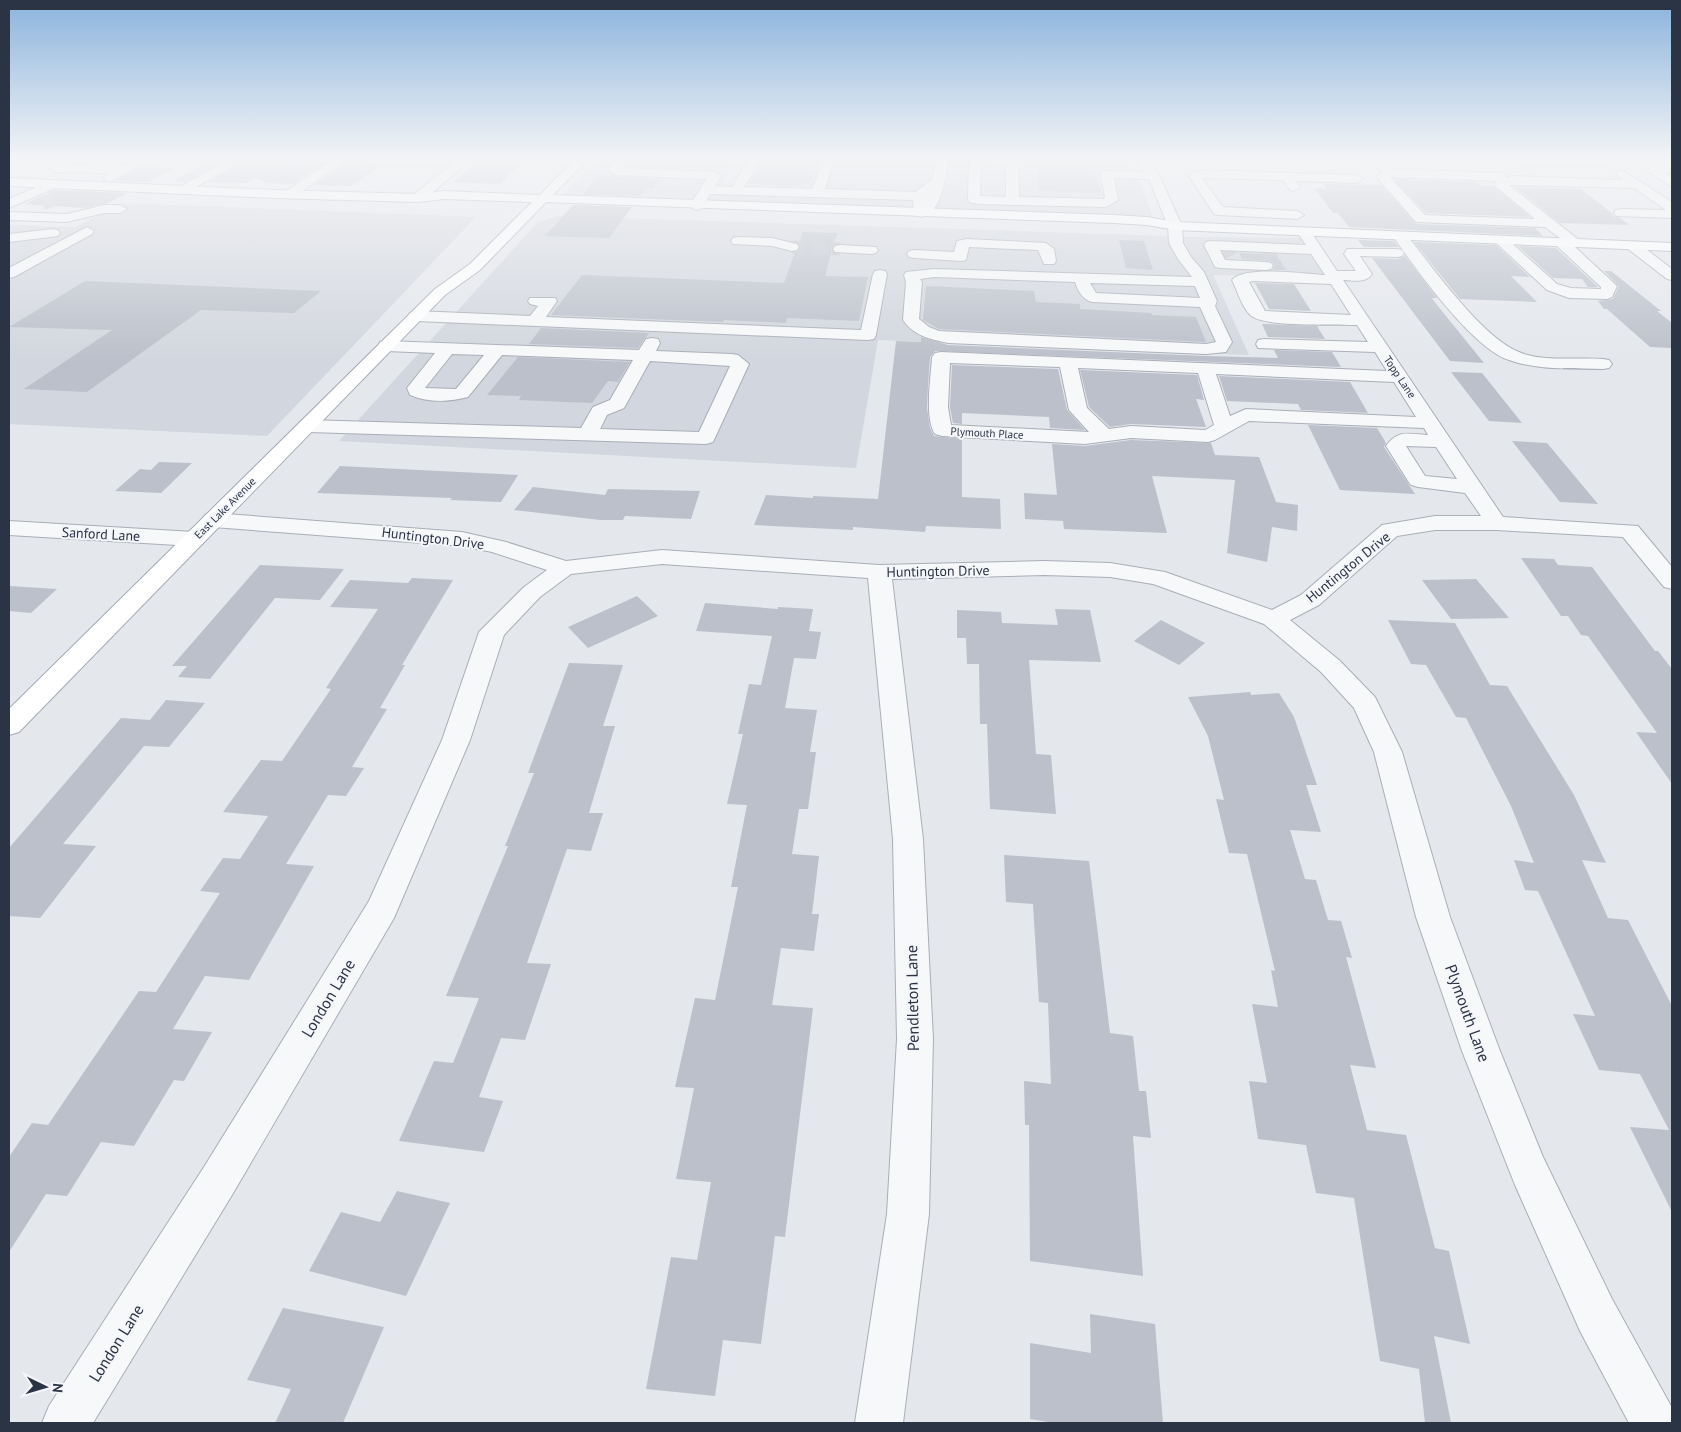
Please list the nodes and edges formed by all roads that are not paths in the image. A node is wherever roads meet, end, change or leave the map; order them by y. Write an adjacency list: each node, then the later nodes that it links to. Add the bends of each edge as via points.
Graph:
1 (517, 226): 42 (main road, East Lake Avenue, via 475,267)
2 (1035, 226): 3 (main road, via 1159,230)
3 (1174, 226): 6 (main road); 34 (street, via 1176,243)
4 (1303, 226): 8 (street, Topp Lane)
5 (1552, 226): 14 (street)
6 (1219, 228): 7 (main road); 25 (street)
7 (1256, 230): 8 (main road); 26 (street)
8 (1307, 232): 9 (main road); 21 (street, Topp Lane)
9 (1349, 234): 10 (main road); 22 (street)
10 (1400, 236): 13 (main road); 56 (street, via 1463,313 1488,340 1511,356 1527,360)
11 (9, 238): 36 (street, via 86,231)
12 (738, 240): 16 (street)
13 (1500, 240): 14 (main road); 14 (street, via 1552,287 1569,292 1607,294 1609,286)
14 (1568, 243): 15 (main road)
15 (1633, 246): 17 (main road); 39 (street)
16 (792, 247)
17 (1672, 247)
18 (1287, 248): 21 (street); 26 (street); 35 (street)
19 (840, 249): 20 (street)
20 (871, 250)
21 (1316, 250): 38 (street, Topp Lane)
22 (1364, 251): 23 (street); 38 (street, via 1351,254 1365,274 1363,276)
23 (1397, 253)
24 (914, 254): 27 (street)
25 (1230, 254): 26 (street); 26 (street)
26 (1270, 255): 35 (street)
27 (961, 257): 28 (street); 30 (street, via 962,244 967,242 1041,246 1047,249)
28 (1010, 259)
29 (1030, 260): 30 (street)
30 (1050, 261): 31 (street)
31 (1066, 262)
32 (450, 266): 42 (main road, East Lake Avenue)
33 (1173, 266): 34 (street)
34 (1192, 267): 41 (street)
35 (1298, 267): 38 (street)
36 (9, 274)
37 (880, 274): 47 (street, via 868,335)
38 (1332, 275): 46 (street, Topp Lane); 46 (street, via 1252,276 1240,280 1259,314)
39 (1672, 276)
40 (1081, 278): 41 (street); 44 (street, via 1088,295 1100,299); 44 (street, via 911,275 914,282 911,320 917,328 931,335 948,338 1220,348 1224,342 1207,306)
41 (1201, 282): 44 (street)
42 (440, 292): 45 (main road, East Lake Avenue)
43 (536, 301): 47 (street, via 549,301)
44 (1209, 303)
45 (416, 316): 47 (street); 50 (main road, East Lake Avenue)
46 (1363, 320): 51 (street, Topp Lane)
47 (535, 321)
48 (656, 335): 54 (street)
49 (1264, 344): 51 (street)
50 (386, 346): 52 (street); 60 (main road, East Lake Avenue)
51 (1380, 347): 58 (street, Topp Lane)
52 (448, 348): 53 (street); 53 (street, via 416,391 421,394 462,393)
53 (497, 350): 54 (street)
54 (644, 356): 62 (street, via 616,404 600,411); 62 (street, via 732,359 740,364 706,438)
55 (1068, 363): 57 (street); 63 (street, via 1078,410); 63 (street, Plymouth Place, via 941,357 939,407 942,430 1085,438)
56 (1603, 364)
57 (1205, 368): 58 (street); 61 (street)
58 (1400, 376): 59 (street, Topp Lane)
59 (1430, 423): 61 (street, Plymouth Place, via 1246,415); 64 (street, Topp Lane)
60 (306, 426): 62 (street); 66 (main road, East Lake Avenue)
61 (1224, 427): 63 (street, Plymouth Place, via 1208,436 1131,432)
62 (587, 435)
63 (1104, 435)
64 (1442, 441): 65 (street, Topp Lane); 65 (street, via 1400,440 1396,446 1418,481)
65 (1472, 487): 67 (street, Topp Lane)
66 (213, 520): 69 (main road, East Lake Avenue); 70 (street, Huntington Drive, via 462,539)
67 (1496, 523): 72 (street, Huntington Drive, via 1630,531); 73 (street, Huntington Drive, via 1435,524 1390,530 1310,600)
68 (9, 528): 69 (street, Sanford Lane)
69 (194, 539): 74 (main road, East Lake Avenue)
70 (565, 568): 71 (street, Huntington Drive, via 662,557); 75 (street, London Lane, via 532,592 492,632 456,740 382,908 218,1181)
71 (879, 572): 73 (street, Huntington Drive, via 1044,568 1110,570 1157,577); 76 (street, Pendleton Lane, via 908,839 914,1039 908,1214)
72 (1672, 582)
73 (1273, 619): 77 (street, Plymouth Lane, via 1330,666 1365,704 1388,752 1433,916 1481,1051 1529,1171 1583,1288)
74 (9, 725)
75 (66, 1423)
76 (879, 1423)
77 (1654, 1423)

